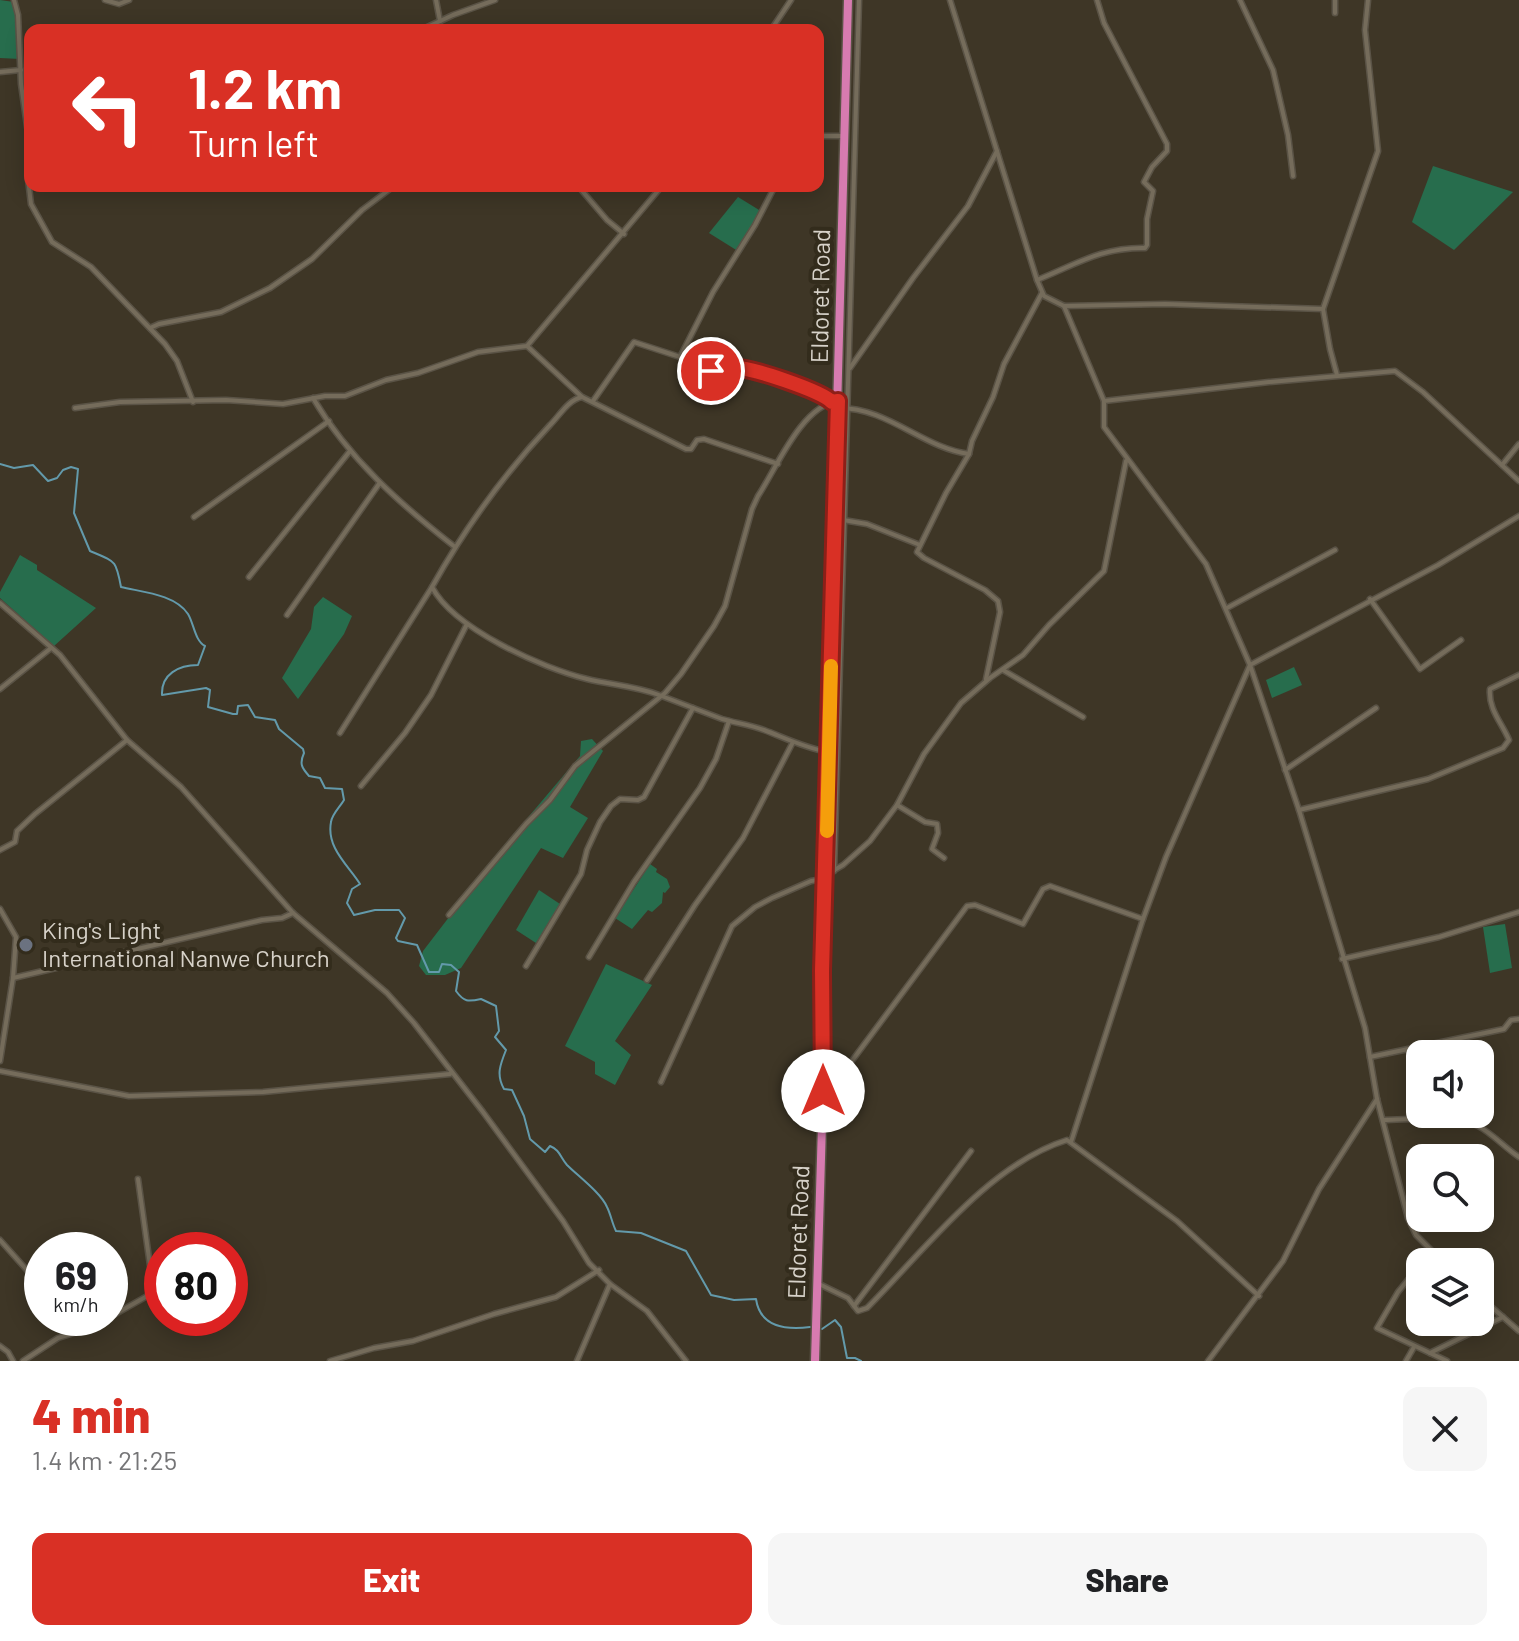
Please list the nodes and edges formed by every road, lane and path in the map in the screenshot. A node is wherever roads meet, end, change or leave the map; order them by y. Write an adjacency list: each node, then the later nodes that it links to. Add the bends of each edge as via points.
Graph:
1 (14, 0): 18 (street)
2 (105, 0): 3 (street)
3 (129, 0)
4 (436, 0): 15 (street)
5 (495, 0): 15 (street)
6 (791, 0): 17 (street)
7 (848, 0): 22 (highway, Eldoret Road)
8 (859, 0): 38 (street)
9 (950, 0): 23 (street)
10 (1097, 0): 31 (street, via 1167,144 1144,182 1153,191 1147,245 1097,253)
11 (1240, 0): 24 (street, via 1273,70)
12 (1335, 0): 14 (street)
13 (1368, 0): 34 (street, via 1365,30 1378,156)
14 (1335, 13)
15 (440, 21): 16 (street)
16 (434, 24)
17 (775, 24)
18 (21, 70): 19 (street); 20 (street)
19 (0, 72)
20 (24, 105)
21 (824, 136): 22 (street)
22 (845, 136): 45 (highway, Eldoret Road)
23 (998, 149): 31 (street); 38 (street, via 968,206)
24 (1293, 176)
25 (29, 192): 35 (street, via 52,242 91,267)
26 (386, 192): 35 (street, via 312,259 270,288 221,312)
27 (583, 192): 30 (street)
28 (657, 192): 30 (street)
29 (772, 192): 37 (street)
30 (624, 234): 36 (street)
31 (1037, 280): 32 (street)
32 (1042, 293): 33 (street); 50 (street, via 1004,364)
33 (1064, 306): 34 (street); 43 (street)
34 (1323, 309): 39 (street)
35 (150, 328): 44 (street, via 173,354)
36 (527, 346): 40 (street); 41 (street, via 478,352 352,394)
37 (680, 357): 42 (street, via 634,342); 45 (street, via 717,373 739,368 794,384)
38 (848, 369): 45 (street)
39 (1337, 375): 43 (street); 53 (street, via 1400,373)
40 (582, 397): 42 (street); 60 (street, via 571,402 519,460)
41 (313, 398): 44 (street, via 283,404); 47 (street)
42 (593, 401): 52 (street, via 686,449 704,439)
43 (1104, 401): 51 (street, via 1104,427)
44 (193, 402): 46 (street)
45 (838, 405): 50 (street, via 895,423 952,452); 52 (street, via 802,423); 58 (street); 84 (highway, Eldoret Road)
46 (75, 408)
47 (329, 421): 49 (street); 57 (street)
48 (1519, 444): 53 (street)
49 (350, 451): 55 (street); 62 (street)
50 (969, 454): 59 (street)
51 (1126, 459): 66 (street, via 1200,555); 72 (street, via 1104,571)
52 (778, 464): 76 (street, via 752,509 720,616)
53 (1502, 465): 54 (street)
54 (1519, 481)
55 (379, 484): 60 (street); 67 (street)
56 (1519, 516): 64 (street)
57 (194, 517)
58 (843, 520): 59 (street); 91 (street)
59 (923, 546): 74 (street, via 917,550 921,557 998,601)
60 (455, 547): 63 (street)
61 (1335, 550): 66 (street)
62 (249, 577)
63 (432, 587): 68 (street, via 445,607); 81 (street)
64 (1370, 599): 69 (street, via 1420,669); 71 (street)
65 (0, 603): 70 (street)
66 (1227, 608): 71 (street)
67 (287, 615)
68 (467, 624): 76 (street, via 568,673); 86 (street, via 431,695)
69 (1461, 640)
70 (51, 648): 75 (street); 82 (street)
71 (1250, 665): 85 (street); 96 (street)
72 (1003, 670): 74 (street); 79 (street)
73 (1519, 675): 88 (street, via 1489,693 1509,740 1503,748 1428,779)
74 (985, 682): 87 (street, via 955,710 913,771)
75 (0, 689)
76 (661, 696): 77 (street); 95 (street, via 575,766)
77 (693, 708): 80 (street); 99 (street, via 644,797 620,799 606,812 581,874)
78 (1376, 708): 85 (street)
79 (1083, 717)
80 (729, 721): 83 (street); 97 (street, via 700,788)
81 (340, 733)
82 (127, 740): 89 (street, via 35,814 17,831 15,842); 94 (street, via 181,787)
83 (793, 742): 84 (street); 101 (street, via 743,838)
84 (829, 752): 91 (highway, Eldoret Road)
85 (1285, 770): 88 (street)
86 (361, 786)
87 (897, 805): 90 (street, via 937,824 932,849); 91 (street, via 864,848)
88 (1299, 810): 98 (street)
89 (0, 850)
90 (944, 858)
91 (829, 875): 107 (street, via 772,898 732,926); 108 (highway, Eldoret Road, via 822,971)
92 (0, 909): 100 (street, via 15,932)
93 (1519, 912): 98 (street)
94 (293, 913): 100 (street); 106 (street, via 387,993)
95 (449, 915)
96 (1143, 919): 108 (street, via 1050,886 1023,924 967,906 831,1089); 111 (street)
97 (589, 957)
98 (1342, 959): 103 (street)
99 (526, 966)
100 (13, 978): 104 (street)
101 (647, 980)
102 (1519, 1019): 103 (street, via 1504,1029)
103 (1370, 1057): 109 (street)
104 (0, 1061)
105 (0, 1071): 106 (street, via 129,1096 263,1092)
106 (451, 1074): 118 (street)
107 (661, 1082)
108 (823, 1091): 120 (highway, Eldoret Road)
109 (1377, 1099): 110 (street); 122 (street)
110 (1383, 1120): 113 (street, via 1467,1121); 116 (street, via 1408,1218)
111 (1071, 1142): 122 (street, via 1177,1221); 123 (street, via 1065,1140 993,1180 867,1308 860,1311)
112 (971, 1151): 123 (street)
113 (1519, 1157)
114 (138, 1179): 124 (street, via 153,1287)
115 (0, 1240): 117 (street)
116 (1428, 1248)
117 (24, 1267)
118 (599, 1270): 121 (street); 134 (street, via 556,1297)
119 (1406, 1280): 130 (street, via 1377,1328)
120 (817, 1283): 123 (street, via 836,1290); 137 (highway, Eldoret Road)
121 (610, 1284): 135 (street); 136 (street, via 647,1311)
122 (1259, 1296): 138 (street)
123 (854, 1306)
124 (128, 1307)
125 (1494, 1309): 126 (street)
126 (1503, 1317): 127 (street); 131 (street)
127 (1519, 1331)
128 (66, 1336): 133 (street)
129 (0, 1346): 132 (street)
130 (1414, 1347): 131 (street); 139 (street)
131 (1429, 1354): 140 (street)
132 (13, 1361)
133 (23, 1361)
134 (330, 1361)
135 (577, 1361)
136 (686, 1361)
137 (815, 1361)
138 (1208, 1361)
139 (1406, 1361)
140 (1447, 1361)

